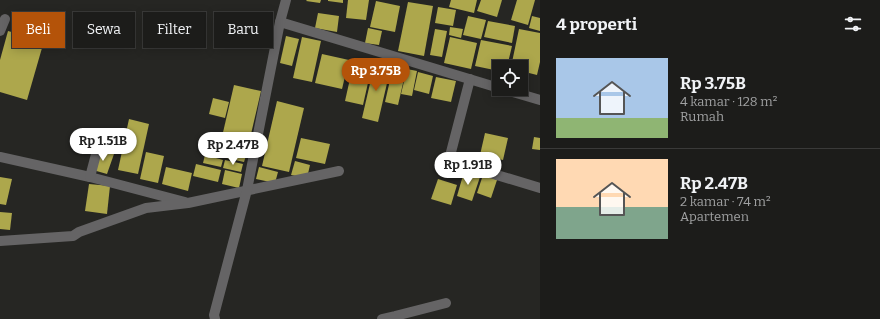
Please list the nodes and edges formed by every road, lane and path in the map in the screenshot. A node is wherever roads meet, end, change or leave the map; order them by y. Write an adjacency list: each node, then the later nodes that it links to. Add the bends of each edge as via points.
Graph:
1 (286, 0): 3 (street)
2 (5, 18): 4 (street)
3 (280, 22): 5 (street); 14 (street)
4 (0, 32)
5 (470, 79): 6 (street); 13 (street, via 450,159)
6 (492, 86)
7 (527, 96): 8 (street)
8 (540, 100)
9 (98, 143): 12 (street)
10 (0, 157): 12 (street)
11 (338, 171): 14 (street)
12 (90, 177): 15 (street)
13 (540, 188)
14 (247, 190): 15 (street); 18 (street)
15 (188, 203): 16 (street, via 146,208 73,236)
16 (0, 240)
17 (446, 303): 19 (street)
18 (215, 319)
19 (382, 319)

